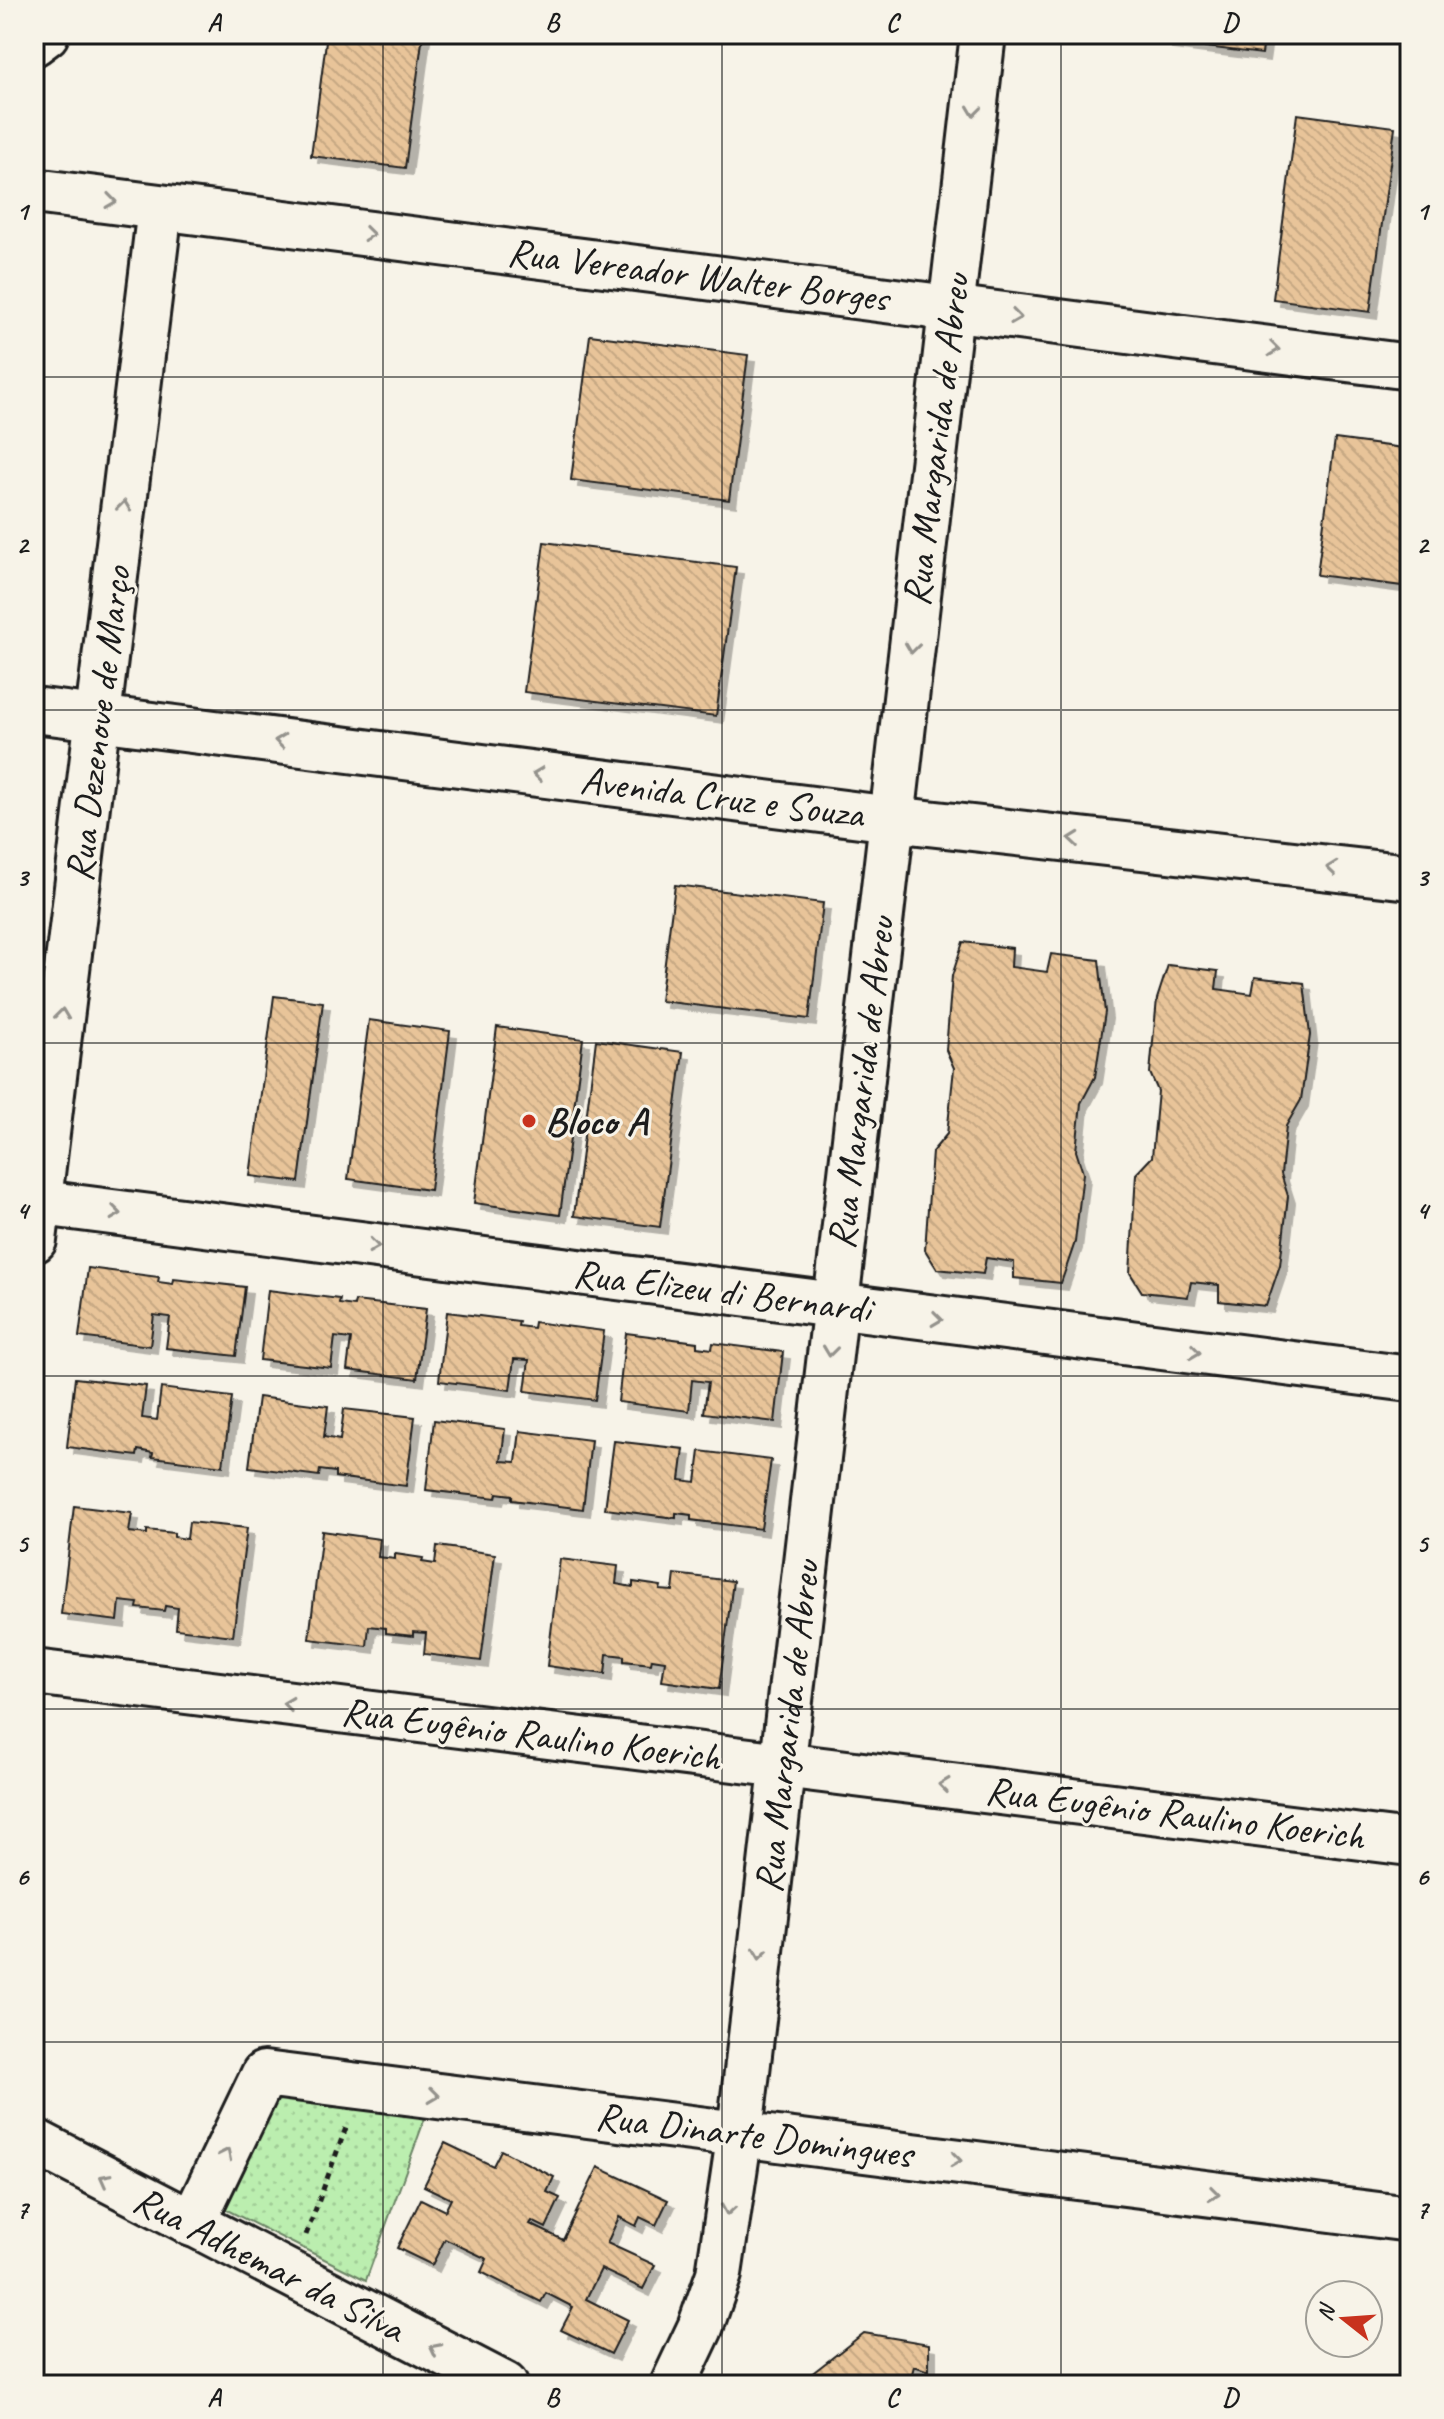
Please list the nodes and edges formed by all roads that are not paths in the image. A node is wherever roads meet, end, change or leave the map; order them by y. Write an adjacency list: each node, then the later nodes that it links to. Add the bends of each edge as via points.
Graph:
1 (46, 34): 3 (street)
2 (983, 34): 6 (street, Rua Margarida de Abreu, one-way to 6)
3 (34, 43)
4 (34, 191): 5 (street, Rua Vereador Walter Borges, one-way to 5)
5 (160, 208): 6 (street, Rua Vereador Walter Borges, one-way to 6); 9 (street, Rua Dezenove de Março, one-way to 5)
6 (951, 307): 7 (street, Rua Vereador Walter Borges, one-way to 7); 10 (street, Rua Margarida de Abreu, one-way to 10)
7 (1410, 367)
8 (34, 710): 9 (street, Avenida Cruz e Souza)
9 (98, 718): 10 (street, Avenida Cruz e Souza, one-way to 9); 12 (street, Rua Dezenove de Março, one-way to 9)
10 (892, 819): 11 (street, Avenida Cruz e Souza, one-way to 10); 13 (street, Rua Margarida de Abreu)
11 (1410, 877)
12 (36, 1215): 13 (street, Rua Elizeu di Bernardi, one-way to 13)
13 (836, 1305): 14 (street, Rua Elizeu di Bernardi, one-way to 14); 16 (street, Rua Margarida de Abreu, one-way to 16)
14 (1410, 1379)
15 (34, 1672): 16 (street, Rua Eugênio Raulino Koerich, one-way to 15)
16 (782, 1765): 17 (street, Rua Eugênio Raulino Koerich, one-way to 16); 18 (street, Rua Margarida de Abreu, one-way to 18)
17 (1410, 1843)
18 (740, 2132): 20 (street, Rua Dinarte Domingues, one-way to 20); 21 (street, Rua Dinarte Domingues, one-way to 18, via 264,2074); 23 (street, Rua Margarida de Abreu, one-way to 23, via 719,2274)
19 (34, 2141): 21 (street, Rua Adhemar da Silva, one-way to 19)
20 (1410, 2219)
21 (192, 2224): 22 (street, Rua Adhemar da Silva, one-way to 21)
22 (505, 2385)
23 (673, 2385)

